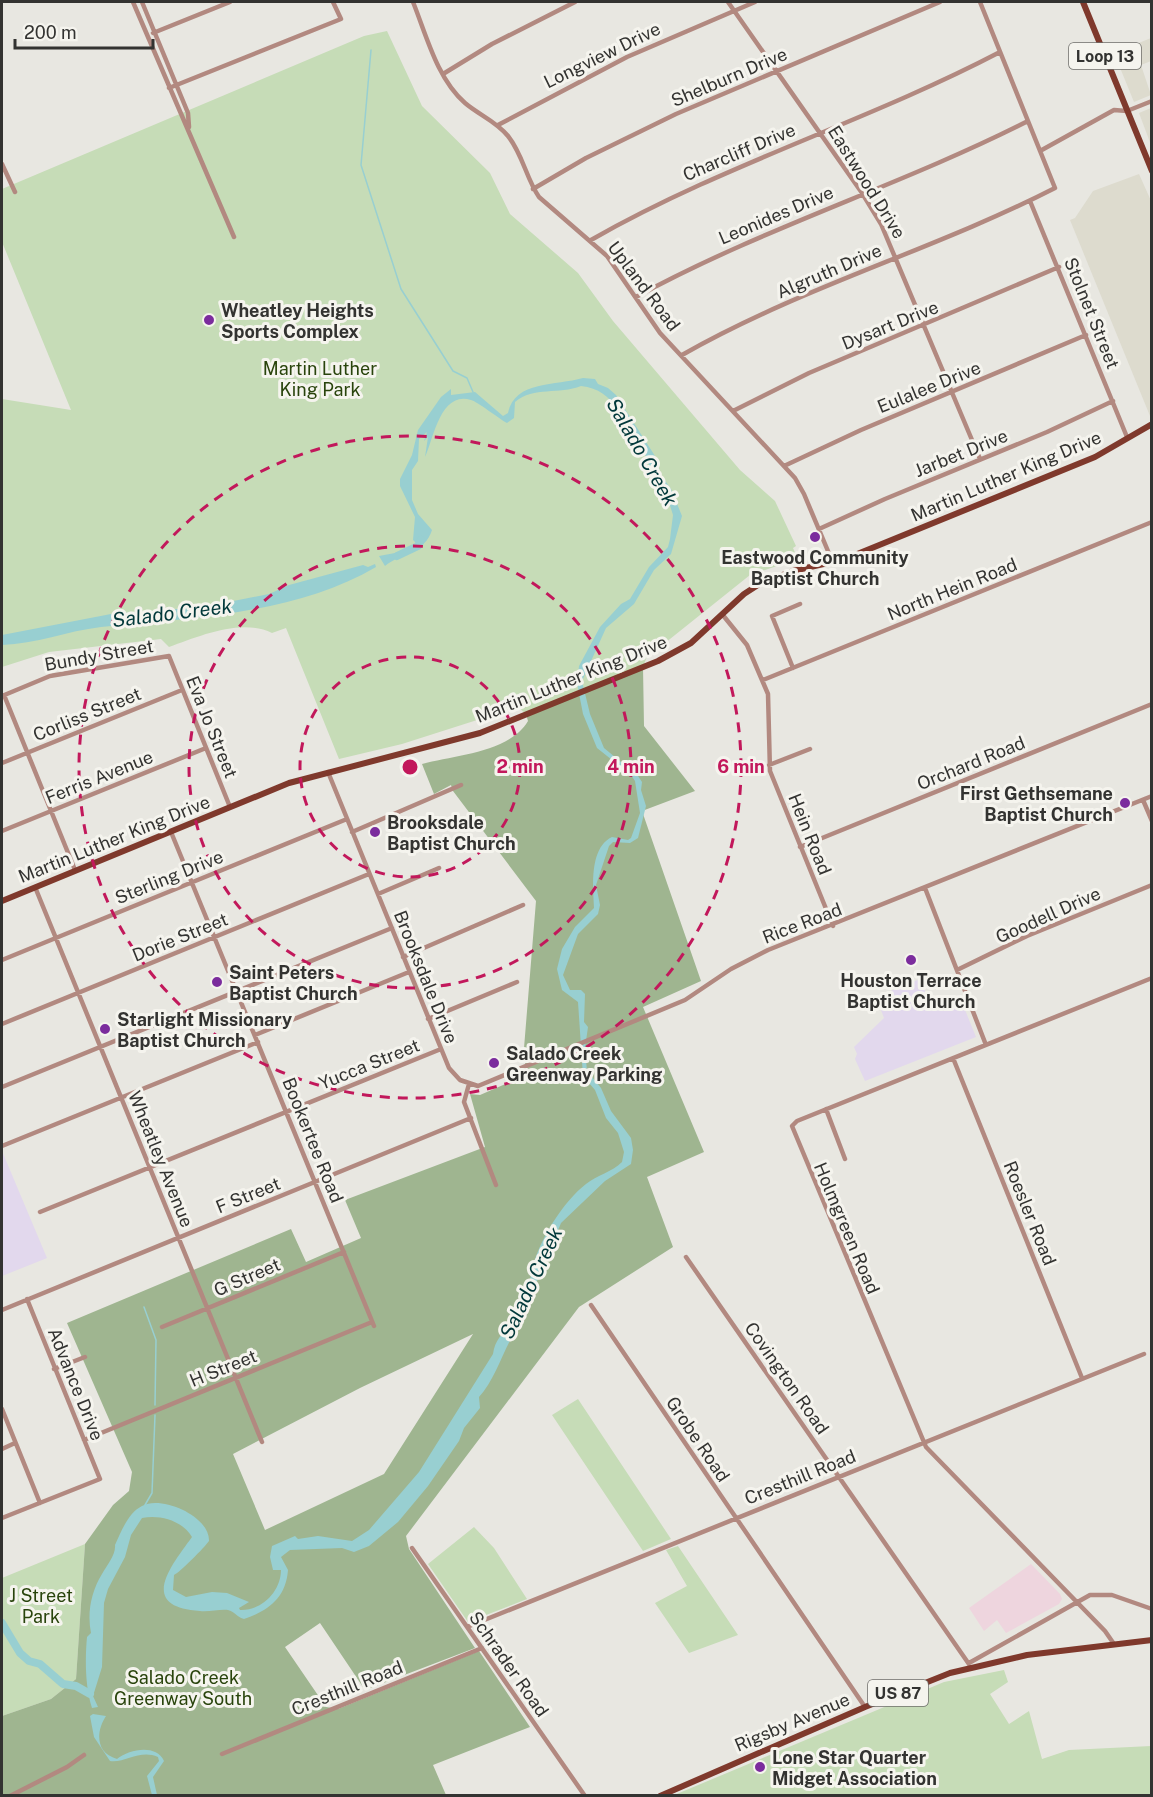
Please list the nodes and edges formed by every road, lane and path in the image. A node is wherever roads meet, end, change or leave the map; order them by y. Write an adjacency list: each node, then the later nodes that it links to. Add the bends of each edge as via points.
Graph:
1 (134, 2): 14 (street)
2 (142, 2): 13 (street)
3 (230, 2): 13 (street)
4 (333, 2): 18 (street, via 341,20)
5 (413, 2): 17 (street, Upland Road)
6 (575, 2): 17 (street)
7 (729, 2): 12 (street, Eastwood Drive)
8 (755, 2): 12 (street, Longview Drive)
9 (940, 2): 16 (street, Shelburn Drive)
10 (980, 2): 15 (street)
11 (1083, 2): 21 (main road, Loop 13)
12 (734, 10): 16 (street, Eastwood Drive); 23 (street, Longview Drive, via 611,64)
13 (154, 32): 14 (street); 18 (street)
14 (147, 35): 19 (street)
15 (1000, 52): 22 (street); 25 (street, Charcliff Drive, via 945,80)
16 (776, 72): 25 (street, Eastwood Drive); 29 (street, Shelburn Drive, via 620,141)
17 (443, 74): 23 (street, Upland Road, via 464,103)
18 (176, 86): 19 (street); 24 (street, via 188,113)
19 (169, 88): 24 (street, via 180,117)
20 (1152, 101): 21 (street)
21 (1127, 111): 26 (street, via 1114,110); 28 (main road, Loop 13)
22 (1028, 121): 26 (street); 31 (street, Leonides Drive)
23 (498, 125): 29 (street, Upland Road, via 515,146)
24 (189, 127): 33 (street)
25 (820, 132): 31 (street, Eastwood Drive); 34 (street, Charcliff Drive, via 672,196)
26 (1040, 150): 32 (street, Algruth Drive, via 1055,188)
27 (2, 164): 30 (street)
28 (1152, 171)
29 (533, 189): 34 (street, Upland Road, via 553,212)
30 (15, 192)
31 (862, 193): 35 (street, Eastwood Drive); 37 (street, Leonides Drive, via 726,251)
32 (1030, 201): 35 (street, Algruth Drive); 36 (street, Stolnet Street)
33 (234, 237)
34 (591, 240): 37 (street, Upland Road, via 613,263)
35 (897, 258): 38 (street, Eastwood Drive); 40 (street, Algruth Drive, via 779,307)
36 (1059, 267): 38 (street, Dysart Drive); 39 (street, Stolnet Street)
37 (636, 297): 40 (street, Upland Road)
38 (925, 325): 41 (street, Eastwood Drive); 43 (street, Dysart Drive, via 809,373)
39 (1086, 335): 41 (street, Eulalee Drive); 42 (street, Stolnet Street)
40 (682, 355): 43 (street, Upland Road)
41 (952, 392): 46 (street, Eastwood Drive); 47 (street, Eulalee Drive)
42 (1113, 401): 45 (street, Stolnet Street); 46 (street, Jarbet Drive)
43 (734, 411): 47 (street, Upland Road)
44 (1152, 424): 45 (main road, Martin Luther King Drive)
45 (1127, 437): 50 (main road, Martin Luther King Drive, via 1095,457)
46 (980, 459): 49 (street, Jarbet Drive)
47 (784, 466): 49 (street, Upland Road, via 800,485)
48 (1152, 522): 54 (street, North Hein Road)
49 (819, 529): 50 (street, Upland Road)
50 (832, 563): 52 (main road, Martin Luther King Drive, via 761,583)
51 (800, 604): 54 (street, via 772,616)
52 (722, 614): 55 (street, Hein Road, via 747,645); 64 (main road, Martin Luther King Drive, via 691,643 653,663 518,718 480,733)
53 (169, 656): 56 (street, Eva Jo Street); 57 (street, Bundy Street, via 50,676)
54 (793, 668): 55 (street, North Hein Road)
55 (763, 680): 63 (street, Hein Road, via 770,705)
56 (182, 690): 59 (street, Eva Jo Street); 61 (street, Corliss Street)
57 (3, 695): 61 (street)
58 (1152, 704): 75 (street, Orchard Road)
59 (206, 748): 68 (street, Eva Jo Street); 69 (street, Ferris Avenue)
60 (810, 749): 63 (street)
61 (27, 753): 62 (street, Corliss Street); 69 (street)
62 (2, 763)
63 (769, 765): 75 (street, Hein Road)
64 (328, 772): 68 (main road, Martin Luther King Drive); 70 (street, Brooksdale Drive)
65 (461, 785): 74 (street)
66 (1152, 796): 67 (street, Rice Road)
67 (1143, 800): 71 (street); 82 (street, Rice Road)
68 (230, 807): 73 (main road, Martin Luther King Drive)
69 (51, 811): 72 (street, Ferris Avenue); 77 (street)
70 (347, 819): 74 (street, Brooksdale Drive); 79 (street, Sterling Drive)
71 (1152, 821)
72 (2, 831)
73 (171, 831): 77 (main road, Martin Luther King Drive); 79 (street, Bookertee Road)
74 (352, 832): 78 (street, Brooksdale Drive)
75 (800, 847): 86 (street, Hein Road)
76 (439, 868): 83 (street)
77 (75, 870): 81 (main road, Martin Luther King Drive)
78 (369, 874): 83 (street, Brooksdale Drive); 88 (street, Dorie Street)
79 (192, 882): 88 (street, Bookertee Road); 89 (street, Sterling Drive)
80 (1152, 885): 92 (street, Goodell Drive, via 1027,936)
81 (35, 887): 84 (main road, Martin Luther King Drive); 89 (street, Wheatley Avenue)
82 (925, 888): 86 (street, Rice Road); 92 (street)
83 (378, 894): 87 (street, Brooksdale Drive)
84 (2, 901)
85 (523, 906): 90 (street)
86 (833, 926): 106 (street, Rice Road, via 755,956 694,996 509,1075 483,1085)
87 (392, 928): 90 (street, Brooksdale Drive); 96 (street)
88 (215, 937): 96 (street, Bookertee Road); 97 (street, Dorie Street)
89 (56, 938): 91 (street, Sterling Drive); 97 (street, Wheatley Avenue)
90 (403, 957): 93 (street, Brooksdale Drive)
91 (2, 960)
92 (957, 970): 102 (street)
93 (410, 972): 98 (street, Brooksdale Drive); 100 (street)
94 (1152, 978): 102 (street, Holmgreen Road)
95 (517, 981): 98 (street, Yucca Street)
96 (237, 991): 100 (street, Bookertee Road); 103 (street)
97 (78, 993): 99 (street, Dorie Street); 103 (street, Wheatley Avenue)
98 (429, 1019): 104 (street, Brooksdale Drive)
99 (2, 1024)
100 (255, 1035): 101 (street, Bookertee Road)
101 (258, 1042): 108 (street); 110 (street, Bookertee Road)
102 (986, 1045): 105 (street, Holmgreen Road)
103 (101, 1047): 107 (street); 108 (street, Wheatley Avenue)
104 (441, 1049): 106 (street, Brooksdale Drive, via 451,1072); 110 (street, Yucca Street)
105 (953, 1058): 109 (street, Holmgreen Road); 131 (street, Roesler Road)
106 (469, 1084): 111 (street, via 464,1102)
107 (2, 1087)
108 (122, 1098): 112 (street); 114 (street, Wheatley Avenue)
109 (826, 1109): 113 (street); 135 (street, Holmgreen Road, via 795,1123 792,1131)
110 (287, 1112): 114 (street, Yucca Street); 115 (street, Bookertee Road)
111 (471, 1118): 115 (street, F Street); 116 (street)
112 (2, 1146)
113 (845, 1158)
114 (151, 1168): 117 (street, Yucca Street); 118 (street, Wheatley Avenue)
115 (315, 1182): 118 (street, F Street); 119 (street, Bookertee Road)
116 (496, 1185)
117 (40, 1212)
118 (179, 1237): 121 (street, F Street); 123 (street, Wheatley Avenue)
119 (344, 1252): 123 (street, G Street); 125 (street, Bookertee Road)
120 (686, 1257): 138 (street, Covington Road)
121 (27, 1299): 124 (street, F Street); 129 (street, Advance Drive)
122 (591, 1305): 140 (street, Grobe Road)
123 (208, 1308): 126 (street, G Street); 130 (street, Wheatley Avenue)
124 (2, 1310)
125 (373, 1324): 130 (street, H Street)
126 (162, 1327)
127 (1144, 1354): 131 (street, Cresthill Road)
128 (85, 1357): 129 (street)
129 (54, 1369): 133 (street, Advance Drive)
130 (235, 1378): 133 (street, H Street); 134 (street, Wheatley Avenue)
131 (1082, 1378): 135 (street, Cresthill Road)
132 (2, 1409): 136 (street)
133 (84, 1440): 139 (street, Advance Drive, via 100,1479)
134 (262, 1442)
135 (923, 1442): 138 (street, Cresthill Road); 143 (street, Holmgreen Road)
136 (15, 1443): 137 (street); 139 (street)
137 (2, 1449)
138 (839, 1475): 140 (street, Cresthill Road); 149 (street, Covington Road)
139 (40, 1503): 141 (street)
140 (736, 1517): 145 (street, Cresthill Road); 150 (street, Grobe Road)
141 (2, 1518)
142 (412, 1548): 145 (street, Schrader Road)
143 (1076, 1601): 144 (street, via 1103,1594); 147 (street, Holmgreen Road); 149 (street)
144 (1152, 1609)
145 (467, 1627): 148 (street, Schrader Road)
146 (1152, 1640): 147 (main road, Rigsby Avenue / US 87)
147 (1114, 1644): 149 (main road, Rigsby Avenue / US 87)
148 (482, 1648): 151 (street, Cresthill Road); 154 (street, Schrader Road)
149 (970, 1665): 150 (main road, Rigsby Avenue / US 87)
150 (865, 1707): 155 (main road, Rigsby Avenue / US 87)
151 (222, 1754)
152 (84, 1755): 153 (street)
153 (10, 1796)
154 (585, 1796)
155 (660, 1796)

